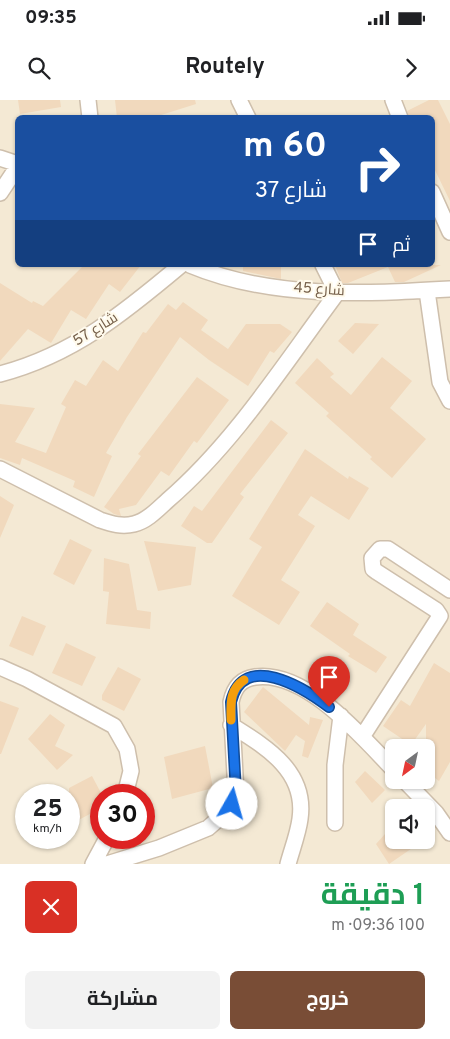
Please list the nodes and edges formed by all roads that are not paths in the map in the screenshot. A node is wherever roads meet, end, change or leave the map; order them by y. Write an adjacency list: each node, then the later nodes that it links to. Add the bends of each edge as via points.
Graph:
1 (88, 100): 4 (street)
2 (240, 100): 5 (street)
3 (393, 100): 6 (street)
4 (90, 115)
5 (247, 115)
6 (399, 115)
7 (0, 158): 8 (street)
8 (15, 164)
9 (15, 170): 10 (street)
10 (0, 192)
11 (435, 199): 12 (street)
12 (450, 232)
13 (179, 267): 19 (street, شارع 57, via 117,318 29,366)
14 (195, 267): 18 (street, شارع 45, via 244,282)
15 (324, 267): 18 (street)
16 (450, 289): 17 (street, شارع 45)
17 (427, 291): 18 (street, شارع 45); 20 (street, via 440,382)
18 (337, 293): 21 (street, via 238,426 198,473 151,515 135,524 117,526 100,520)
19 (0, 374)
20 (450, 401)
21 (0, 469)
22 (450, 590): 26 (street, via 388,548 380,549 372,558 373,569 436,610 440,616)
23 (0, 667): 28 (street, via 114,726 127,749 131,771)
24 (341, 716): 25 (street, via 306,690 266,675 242,681 234,689); 26 (street); 30 (street, via 335,765)
25 (231, 725): 34 (street, via 236,793 224,814 208,828); 35 (street, via 272,751 296,783 301,800 300,820)
26 (362, 737): 27 (street)
27 (385, 761)
28 (128, 784)
29 (413, 789): 31 (street)
30 (335, 823)
31 (450, 833)
32 (101, 849): 33 (street)
33 (93, 864)
34 (107, 864)
35 (288, 864)

